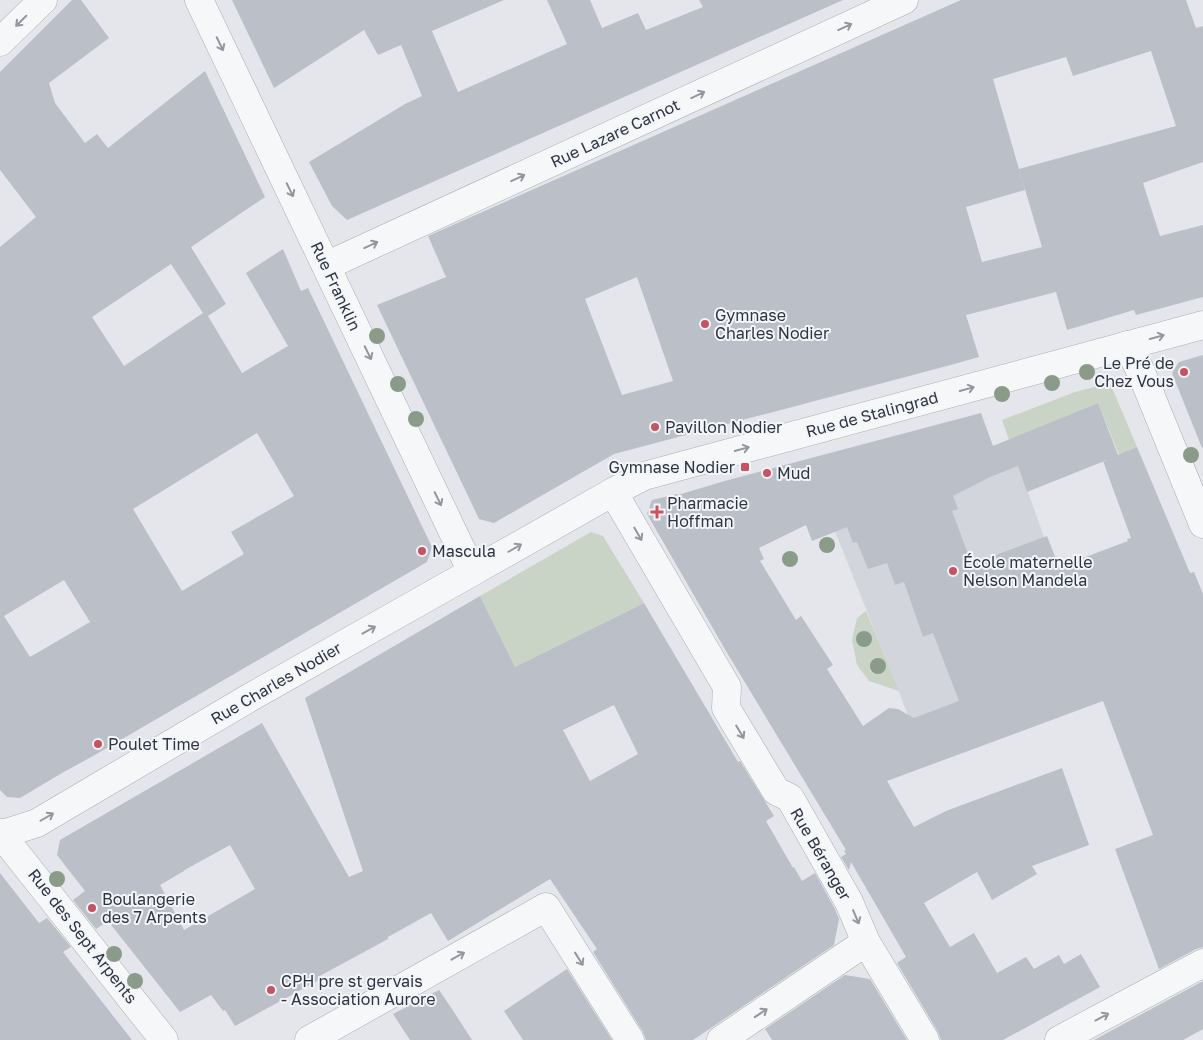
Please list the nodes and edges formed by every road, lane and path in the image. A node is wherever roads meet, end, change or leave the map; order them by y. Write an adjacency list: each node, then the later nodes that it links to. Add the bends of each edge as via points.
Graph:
1 (43, 0): 4 (street, one-way to 4)
2 (199, 0): 5 (street, Rue Franklin, one-way to 5)
3 (904, 0): 5 (street, Rue Lazare Carnot, one-way to 3)
4 (0, 42)
5 (326, 266): 10 (street, Rue Franklin, one-way to 10)
6 (1203, 325): 7 (street, Rue de Stalingrad, one-way to 6)
7 (1127, 345): 8 (street, Rue de Stalingrad, one-way to 7, via 644,476); 9 (street)
8 (613, 492): 10 (street, Rue de Stalingrad, one-way to 8); 12 (street, Rue Béranger, one-way to 12, via 727,687 726,708 776,791 790,798 849,902)
9 (1203, 524)
10 (472, 572): 11 (street, Rue Charles Nodier, one-way to 10, via 37,822)
11 (1, 834): 14 (street, Rue des Sept Arpents)
12 (866, 942): 17 (street, one-way to 12); 18 (street, Rue Béranger)
13 (1203, 963): 19 (street, one-way to 13)
14 (164, 1040)
15 (309, 1040): 16 (street, one-way to 16, via 546,907)
16 (630, 1040)
17 (721, 1040)
18 (926, 1040)
19 (1059, 1040)

